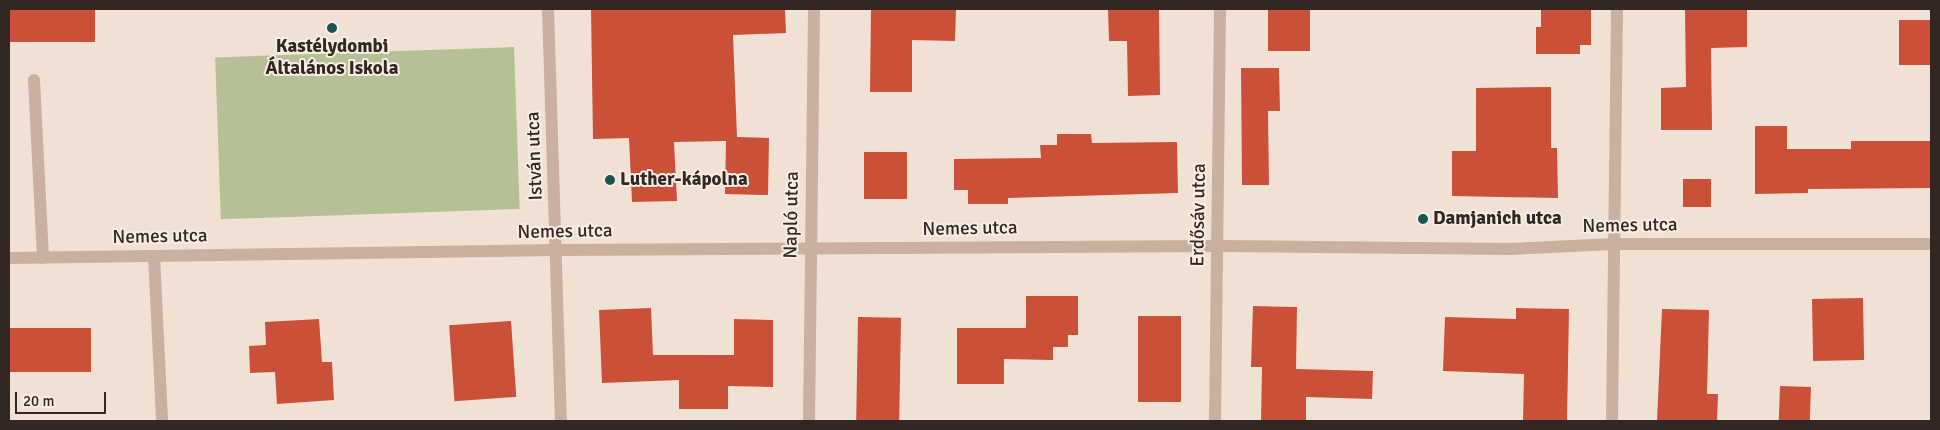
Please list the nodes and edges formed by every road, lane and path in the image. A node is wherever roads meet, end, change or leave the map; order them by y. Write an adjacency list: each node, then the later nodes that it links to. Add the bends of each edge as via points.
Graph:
1 (548, 9): 9 (street, István utca)
2 (814, 9): 10 (street, Napló utca)
3 (1220, 9): 8 (street, Erdősáv utca)
4 (1617, 9): 6 (street)
5 (34, 80): 13 (street)
6 (1615, 244): 7 (street, Nemes utca); 8 (street, Nemes utca, via 1405,250); 18 (street)
7 (1931, 244)
8 (1218, 246): 10 (street, Nemes utca); 17 (street, Erdősáv utca)
9 (557, 250): 10 (street, Nemes utca); 11 (street, Nemes utca); 15 (street, István utca)
10 (811, 250): 16 (street, Napló utca)
11 (154, 256): 13 (street, Nemes utca); 14 (street)
12 (9, 258): 13 (street, Nemes utca)
13 (43, 258)
14 (162, 421)
15 (561, 421)
16 (809, 421)
17 (1215, 421)
18 (1612, 421)

